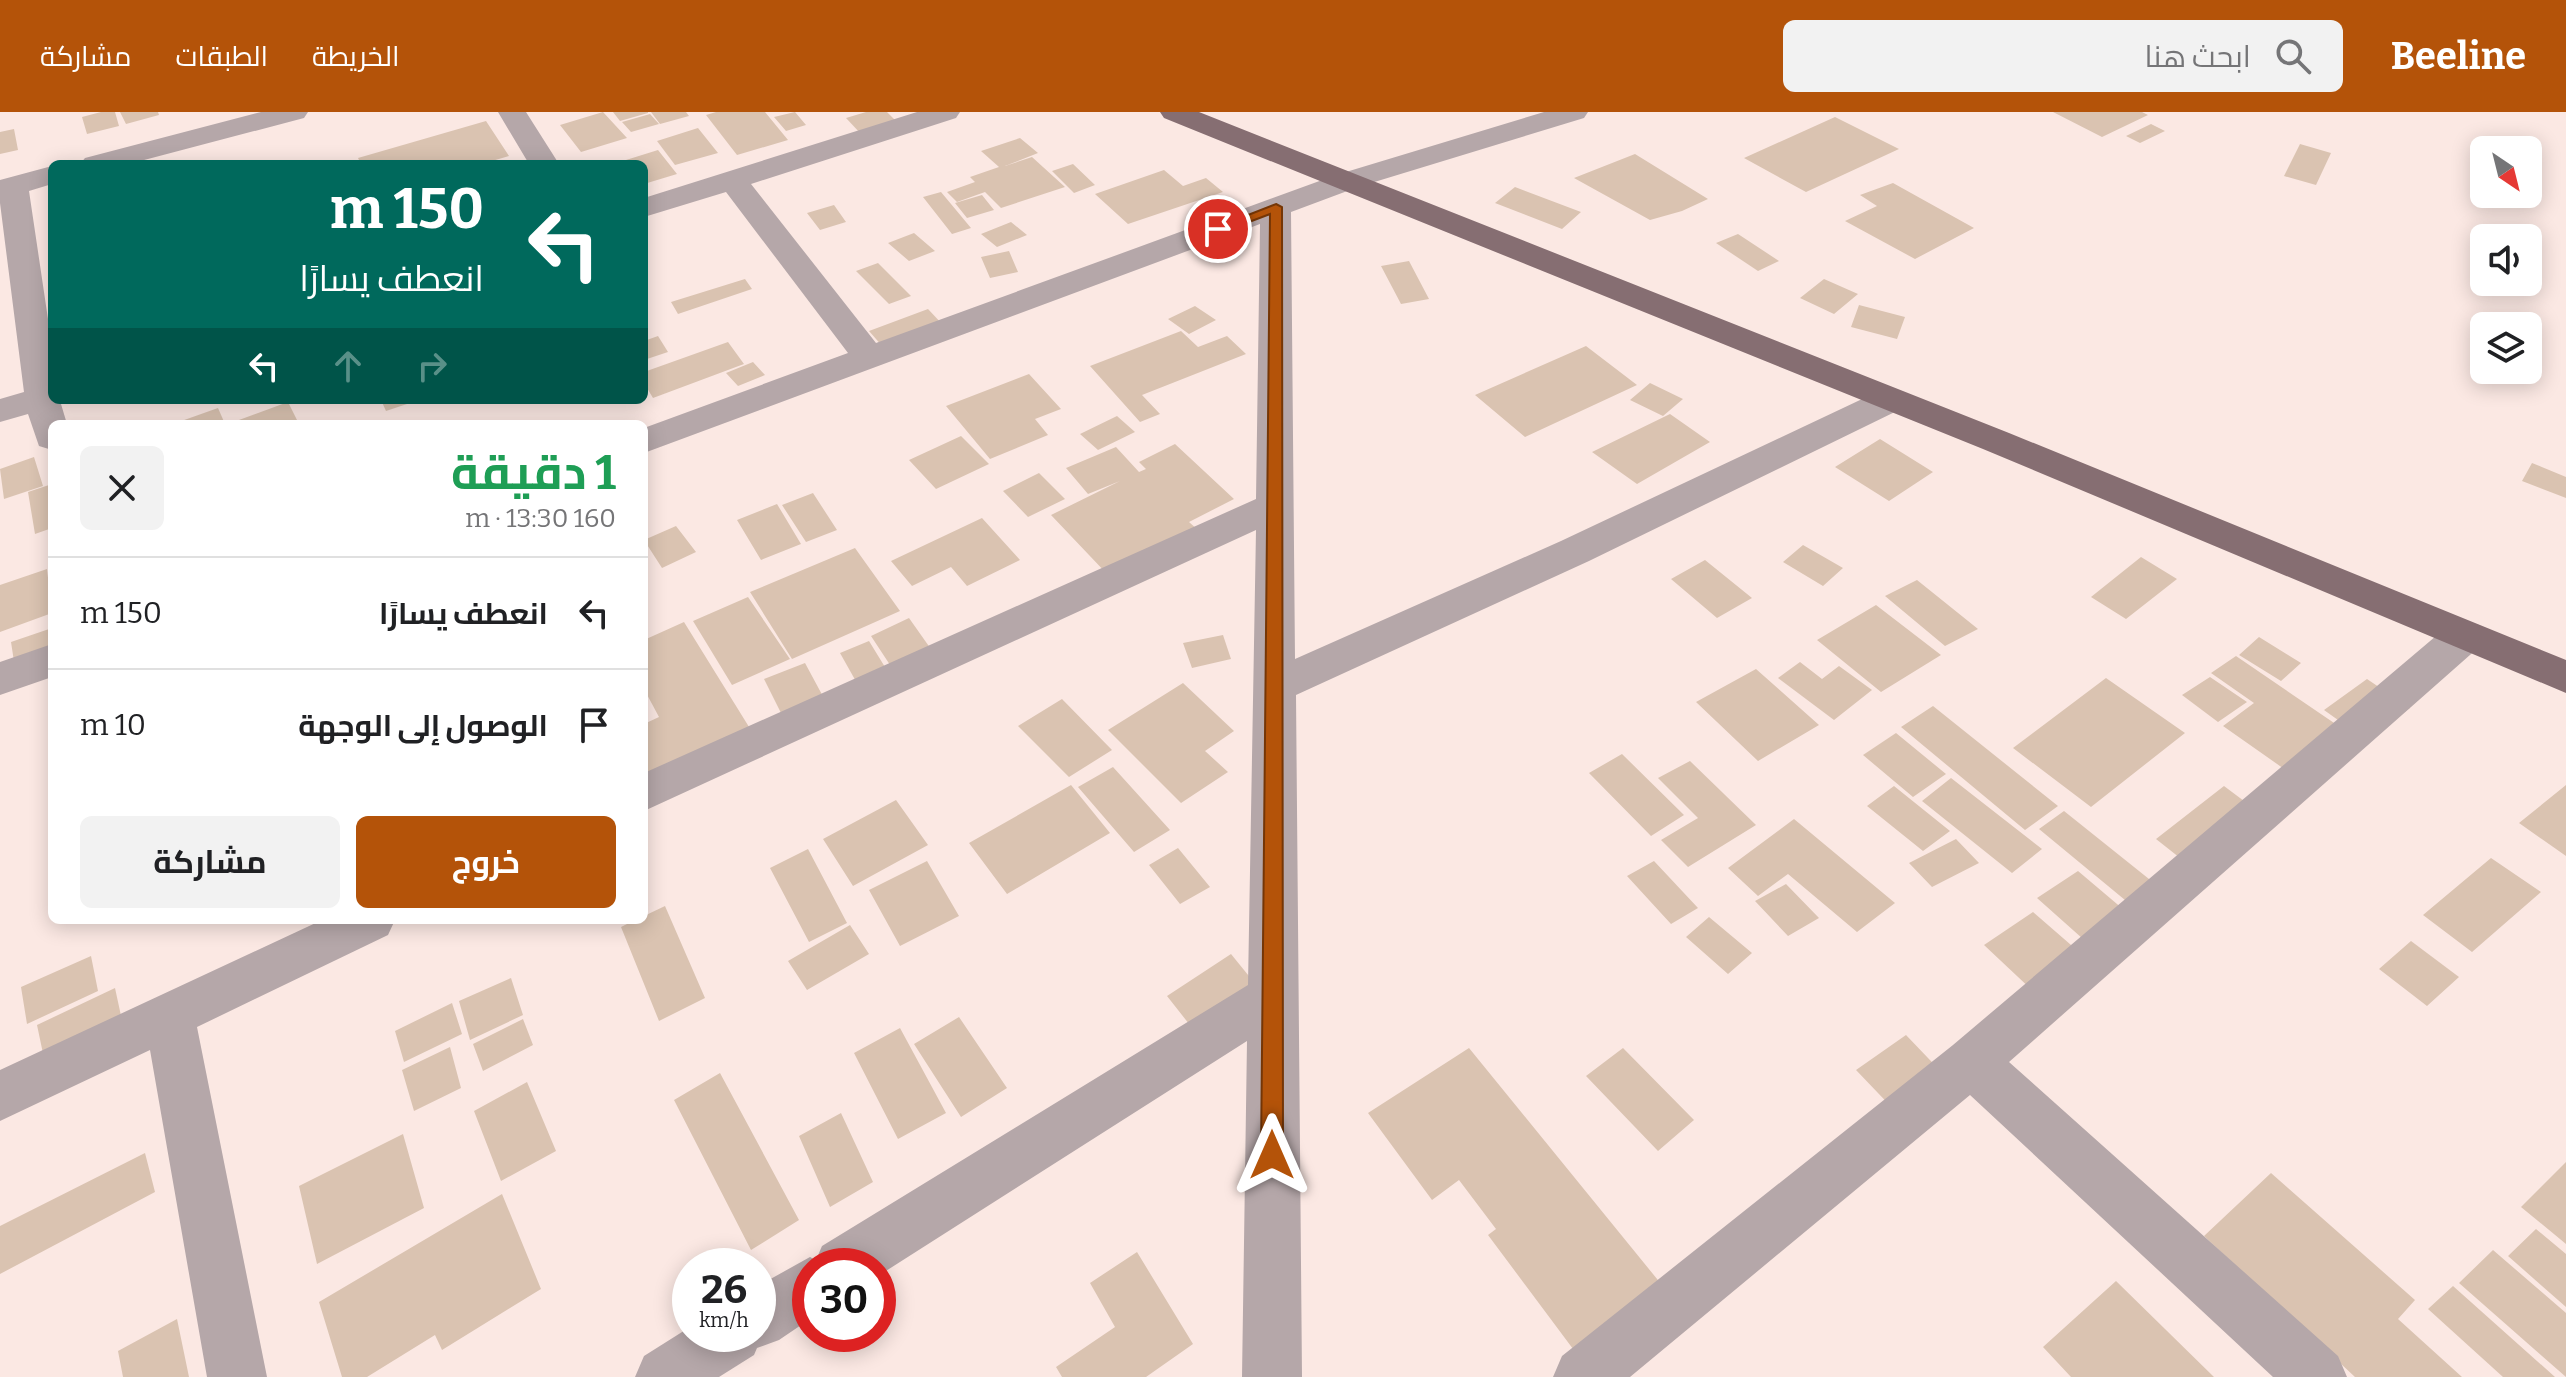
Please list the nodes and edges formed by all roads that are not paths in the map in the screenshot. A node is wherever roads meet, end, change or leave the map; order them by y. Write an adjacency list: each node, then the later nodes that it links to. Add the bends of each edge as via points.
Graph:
1 (294, 112): 6 (street)
2 (512, 112): 7 (street)
3 (946, 112): 9 (street)
4 (1174, 112): 10 (main road)
5 (1574, 112): 10 (street)
6 (110, 160)
7 (542, 160)
8 (48, 176): 11 (street)
9 (733, 180): 12 (street); 14 (street)
10 (1347, 181): 13 (street); 16 (main road)
11 (6, 187): 15 (street)
12 (648, 207)
13 (1276, 207): 14 (street); 20 (street)
14 (870, 358): 19 (street)
15 (47, 397): 17 (street); 18 (street)
16 (1890, 400): 21 (main road); 25 (street)
17 (0, 411)
18 (50, 420)
19 (648, 440)
20 (1274, 506): 25 (street); 26 (street)
21 (2464, 636): 23 (main road); 30 (street)
22 (48, 661): 24 (street)
23 (2566, 677)
24 (0, 679)
25 (1274, 687): 28 (street)
26 (648, 791)
27 (363, 924): 29 (street)
28 (1273, 997): 32 (street); 36 (street)
29 (169, 1016): 31 (street); 34 (street)
30 (1971, 1062): 37 (street); 38 (street)
31 (0, 1096)
32 (871, 1248)
33 (705, 1352): 35 (street)
34 (237, 1377)
35 (665, 1377)
36 (1272, 1377)
37 (1583, 1377)
38 (2317, 1377)

